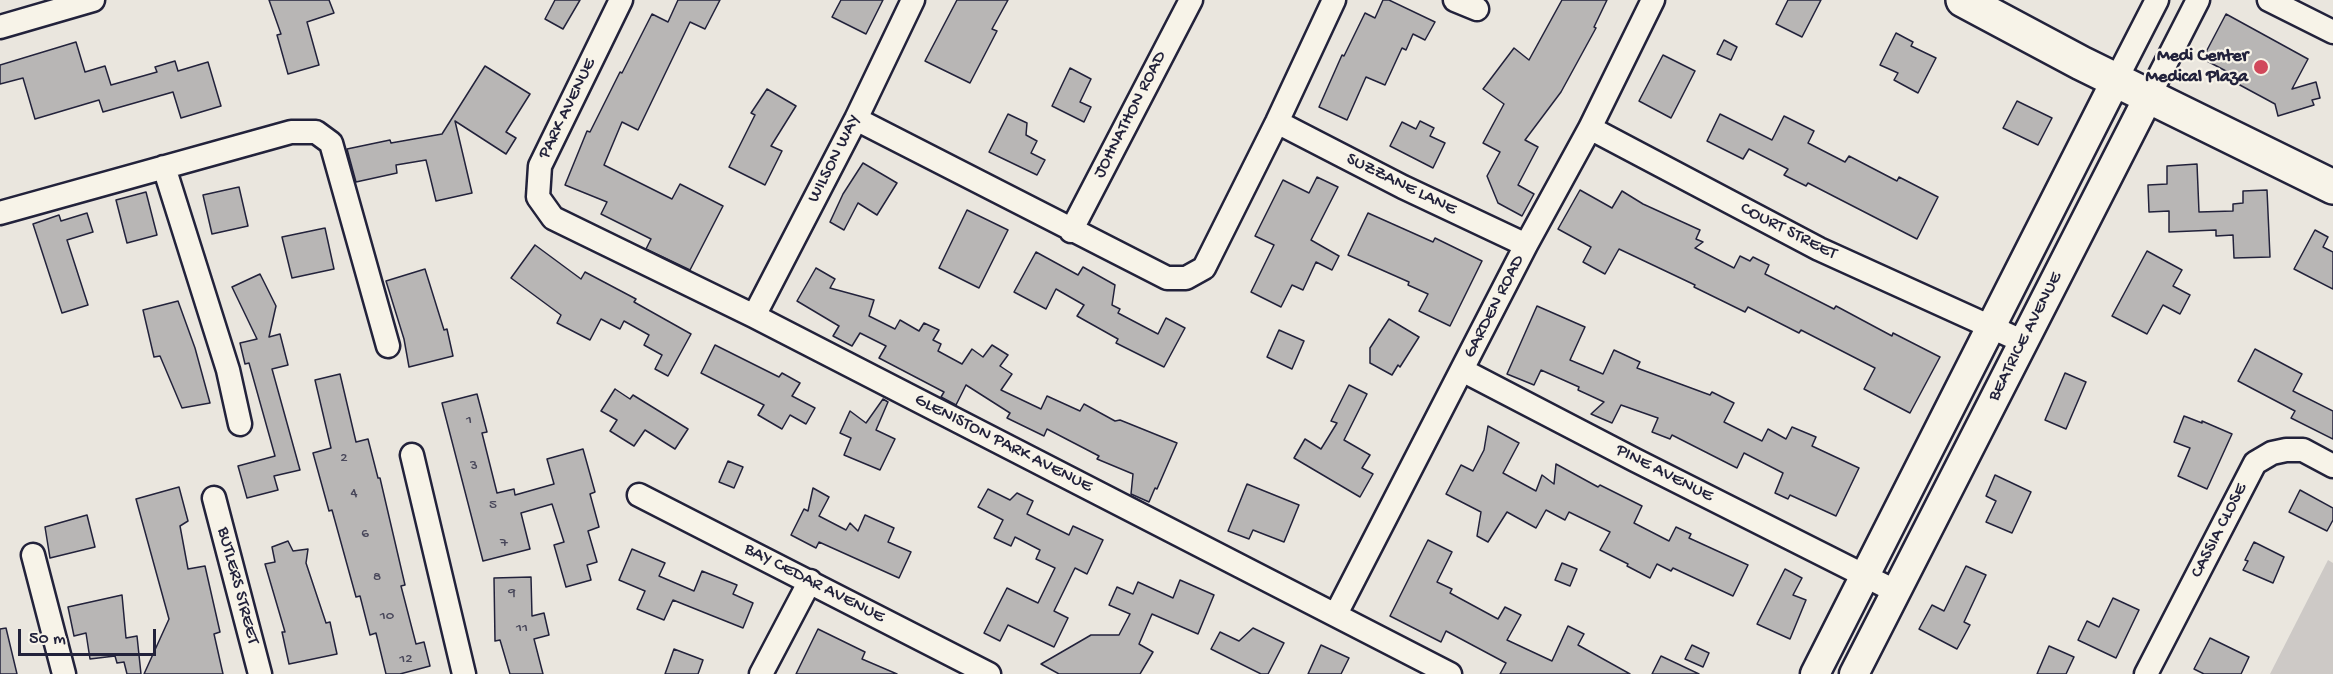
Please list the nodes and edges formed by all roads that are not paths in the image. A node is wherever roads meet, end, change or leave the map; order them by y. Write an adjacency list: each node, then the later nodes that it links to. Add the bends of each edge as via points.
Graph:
1 (93, 0): 13 (street)
2 (621, 0): 23 (street, PARK AVENUE, via 540,166 538,197)
3 (913, 0): 17 (street, WILSON WAY)
4 (1191, 0): 24 (street, JOHNATHON ROAD)
5 (1334, 0): 18 (street)
6 (1455, 0): 12 (street)
7 (1653, 0): 19 (street, GARDEN ROAD)
8 (1964, 0): 15 (highway)
9 (2157, 0): 15 (street, BEATRICE AVENUE)
10 (2198, 0): 16 (street, BEATRICE AVENUE)
11 (2269, 0): 14 (street)
12 (1477, 9)
13 (0, 27)
14 (2333, 32)
15 (2116, 80): 16 (highway); 27 (main road, BEATRICE AVENUE)
16 (2149, 96): 21 (highway); 28 (main road, BEATRICE AVENUE)
17 (856, 119): 24 (street); 26 (street, WILSON WAY)
18 (1277, 122): 24 (street, via 1203,268 1186,278 1167,278); 25 (street, SUZZANE LANE)
19 (1590, 128): 25 (street, GARDEN ROAD); 27 (street, COURT STREET, via 1819,249)
20 (164, 167): 22 (street); 29 (street, via 291,132 316,132 331,143); 31 (street, via 228,370)
21 (2333, 187)
22 (0, 213)
23 (553, 218): 26 (street, GLENISTON PARK AVENUE)
24 (1071, 231)
25 (1526, 245): 30 (street, GARDEN ROAD)
26 (754, 316): 40 (street, GLENISTON PARK AVENUE)
27 (1991, 327): 28 (street, COURT STREET); 37 (main road, BEATRICE AVENUE)
28 (2024, 342): 39 (main road, BEATRICE AVENUE)
29 (388, 346)
30 (1462, 370): 37 (street, PINE AVENUE); 40 (street, GARDEN ROAD)
31 (240, 424)
32 (412, 455): 43 (street)
33 (2333, 466): 49 (street, CASSIA CLOSE, via 2303,450 2272,453 2255,463)
34 (639, 495): 38 (street, BAY CEDAR AVENUE)
35 (214, 498): 42 (street, BUTLERS STREET)
36 (33, 555): 41 (street)
37 (1866, 577): 39 (street, PINE AVENUE); 47 (main road, BEATRICE AVENUE)
38 (810, 581): 44 (street); 45 (street, BAY CEDAR AVENUE)
39 (1897, 592): 48 (main road, BEATRICE AVENUE)
40 (1336, 615): 46 (street, GLENISTON PARK AVENUE)
41 (64, 674)
42 (260, 674)
43 (465, 674)
44 (761, 674)
45 (989, 674)
46 (1450, 674)
47 (1815, 674)
48 (1854, 674)
49 (2146, 674)

